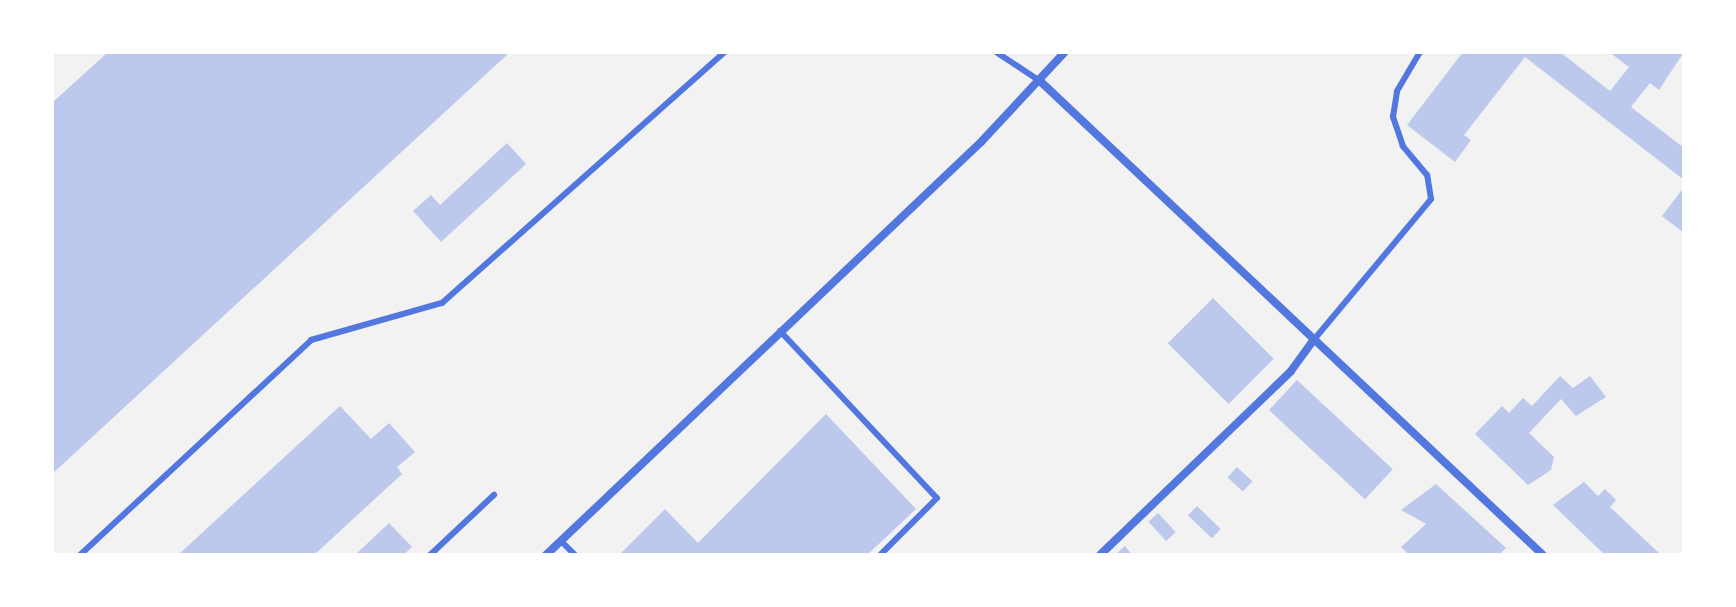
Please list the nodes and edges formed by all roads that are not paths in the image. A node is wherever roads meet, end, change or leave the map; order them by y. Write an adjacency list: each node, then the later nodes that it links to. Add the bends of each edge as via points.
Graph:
1 (725, 52): 10 (lane, via 442,303 311,340)
2 (996, 52): 5 (lane)
3 (1065, 52): 5 (street)
4 (1420, 52): 7 (lane, via 1397,91 1393,117 1403,146 1427,175 1431,199)
5 (1040, 81): 6 (street); 7 (street)
6 (780, 331): 9 (street); 14 (lane, via 937,498)
7 (1312, 342): 15 (street, via 1291,371); 16 (street)
8 (494, 495): 11 (lane)
9 (561, 541): 12 (street); 13 (lane)
10 (80, 555)
11 (430, 555)
12 (546, 555)
13 (575, 555)
14 (880, 555)
15 (1100, 555)
16 (1543, 555)

